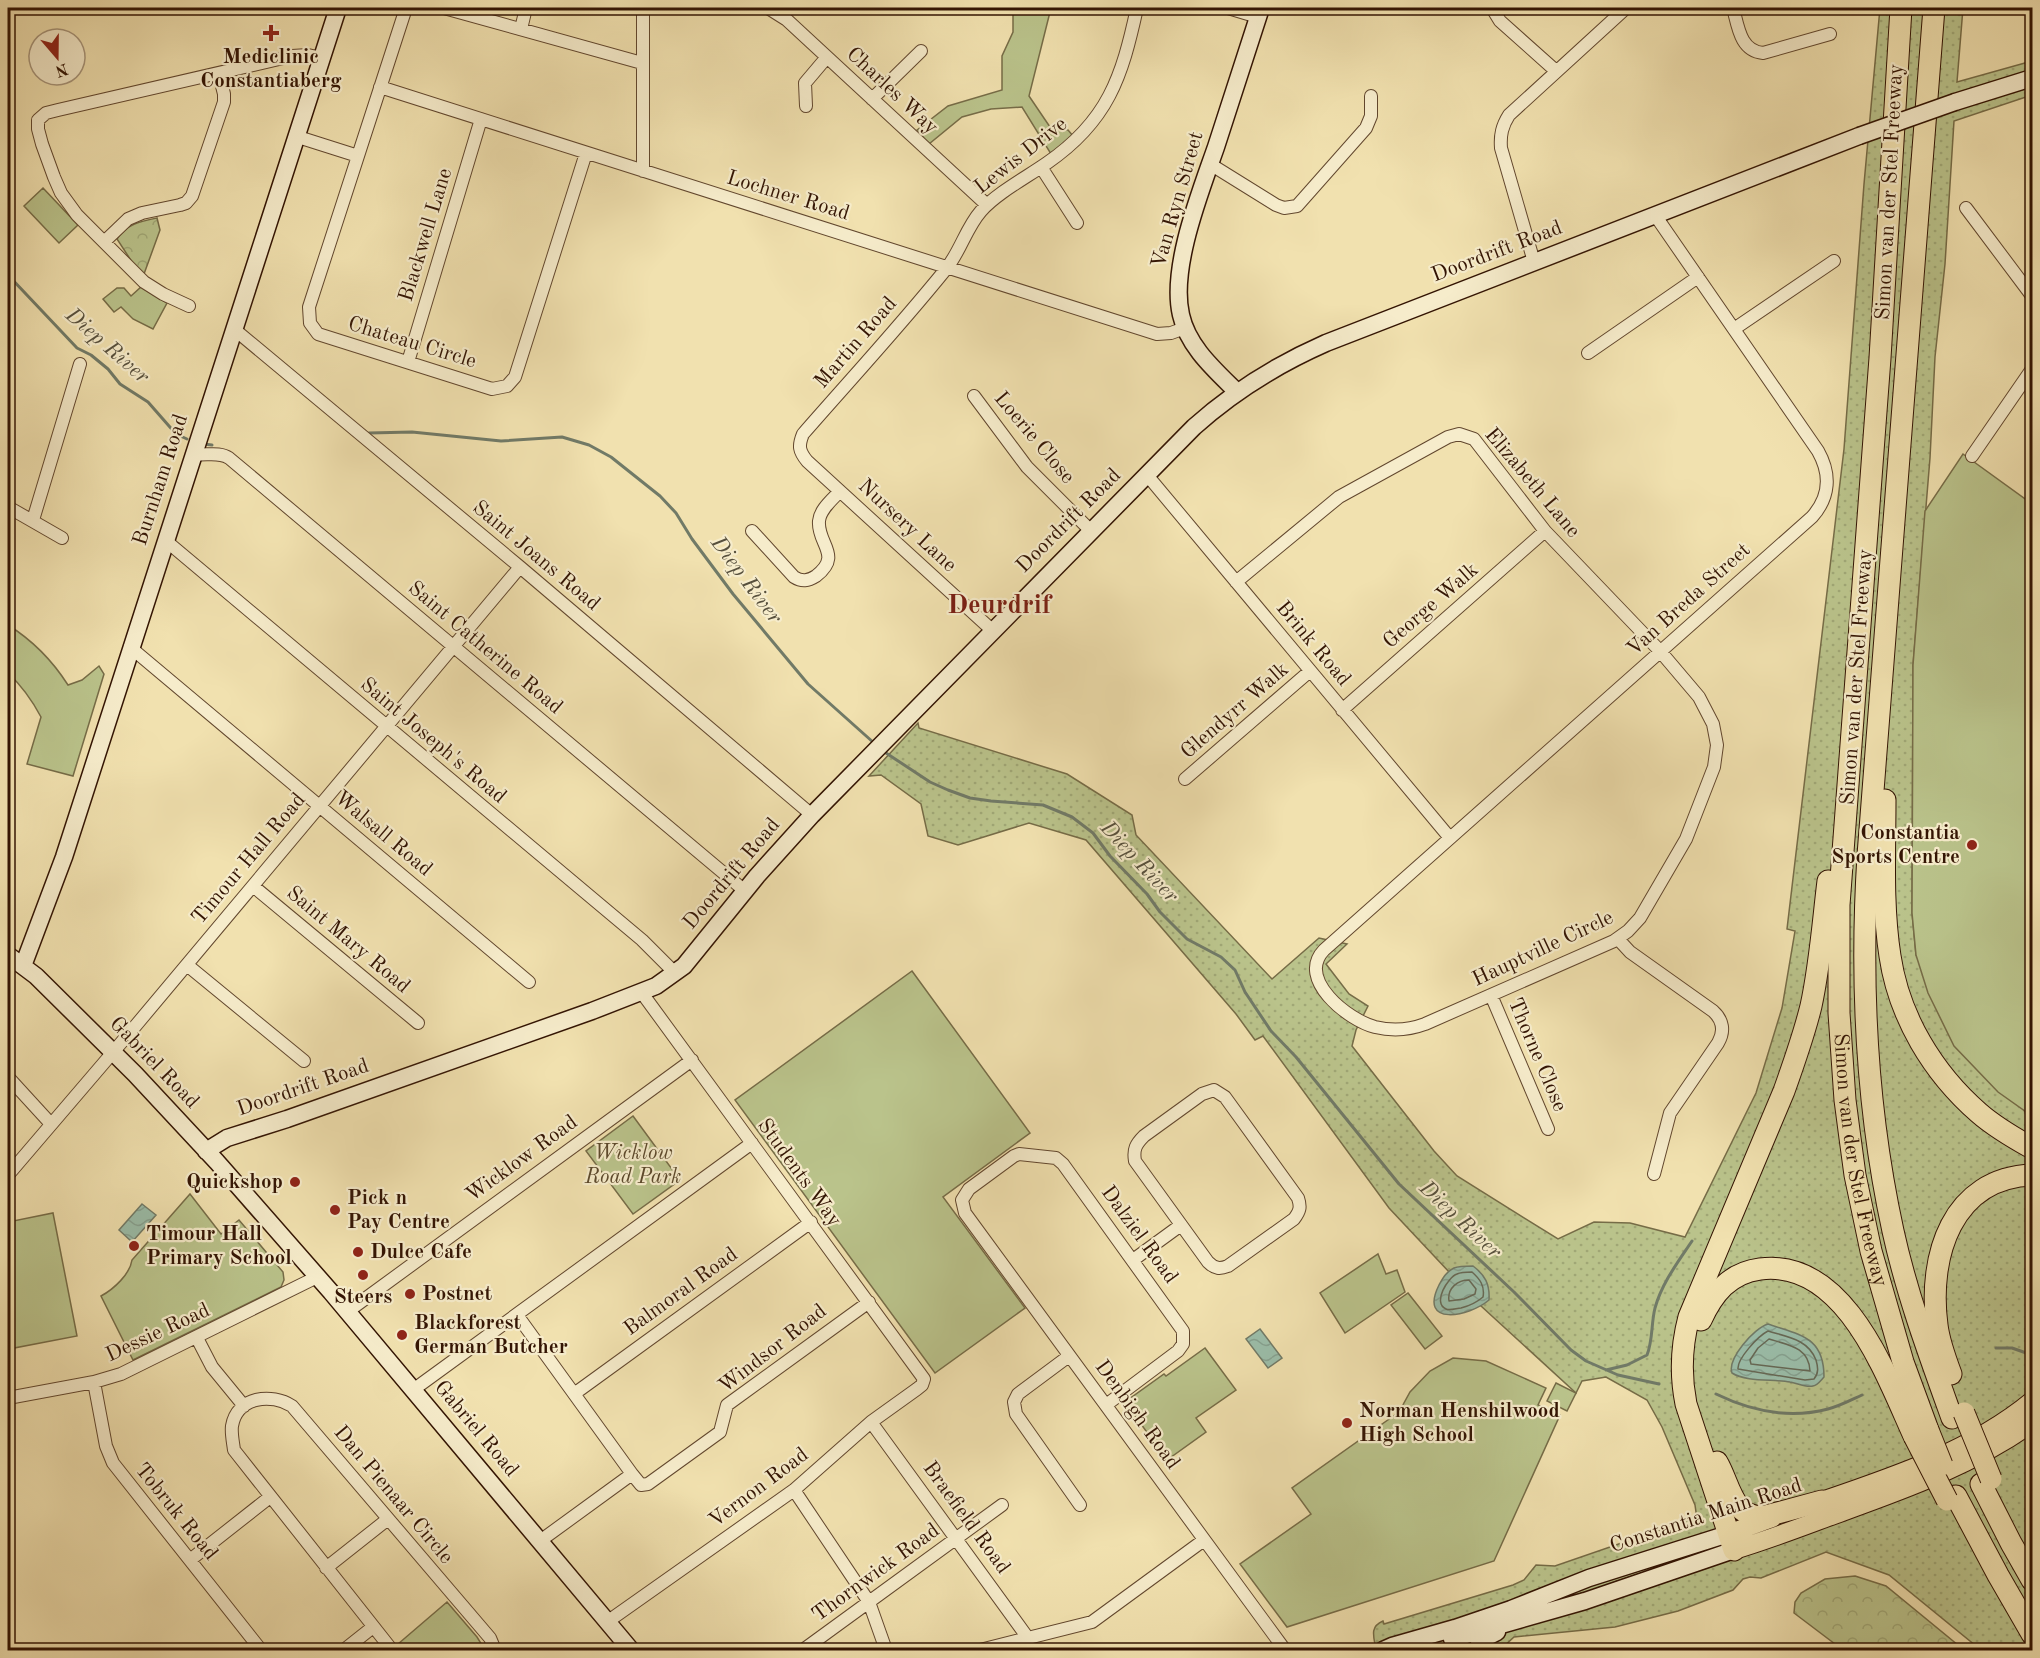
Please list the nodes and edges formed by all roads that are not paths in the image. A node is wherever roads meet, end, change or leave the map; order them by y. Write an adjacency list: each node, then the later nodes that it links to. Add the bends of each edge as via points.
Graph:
1 (338, 8): 19 (street, Burnham Road)
2 (406, 8): 24 (street)
3 (444, 8): 15 (street)
4 (526, 8): 15 (street)
5 (642, 8): 20 (street)
6 (768, 8): 18 (street, Charles Way)
7 (1137, 8): 33 (street, Lewis Drive, via 1124,65 1107,102 1082,134)
8 (1228, 8): 14 (street)
9 (1492, 8): 21 (street, via 1500,21)
10 (1626, 8): 21 (street)
11 (1732, 8): 16 (street, via 1743,43 1756,52)
12 (1901, 8): 75 (highway, Simon van der Stel Freeway)
13 (1934, 8): 73 (highway, Simon van der Stel Freeway)
14 (1260, 12): 32 (street, Van Ryn Street)
15 (521, 29): 20 (street)
16 (1830, 34)
17 (921, 51): 26 (street)
18 (827, 57): 26 (street, Charles Way); 27 (street, via 805,82)
19 (321, 58): 22 (street, via 292,56); 29 (street, Burnham Road)
20 (642, 63): 34 (street)
21 (1556, 71): 41 (street, via 1509,115 1500,138)
22 (219, 74): 39 (street, via 224,102 192,196 186,203 128,219); 39 (street, via 46,113 38,120 61,193)
23 (2032, 78): 37 (street, Doordrift Road, bridge, via 1859,136)
24 (380, 87): 28 (street, Lochner Road); 31 (street, Chateau Circle)
25 (1371, 96): 32 (street, via 1371,116 1366,128 1297,206 1276,205)
26 (872, 99): 35 (street, Charles Way)
27 (806, 106)
28 (481, 119): 30 (street, Lochner Road); 50 (street, Blackwell Lane)
29 (295, 136): 31 (street); 47 (street, Burnham Road)
30 (586, 153): 34 (street, Lochner Road); 50 (street, Chateau Circle, via 513,380 502,388 492,389)
31 (358, 156): 50 (street, Chateau Circle, via 308,318 322,336)
32 (1210, 164): 46 (street, Van Ryn Street, via 1180,267 1177,288)
33 (1041, 167): 35 (street, Lewis Drive); 38 (street)
34 (643, 171): 42 (street, Lochner Road)
35 (987, 205): 42 (street, Lewis Drive)
36 (1966, 208): 44 (street)
37 (1655, 215): 41 (street, Doordrift Road); 43 (street, Van Breda Street)
38 (1077, 223)
39 (104, 242): 45 (street, via 144,282)
40 (1834, 261): 48 (street)
41 (1534, 262): 53 (street, Doordrift Road, via 1326,343 1282,363)
42 (948, 267): 46 (street, Lochner Road, via 1157,334); 56 (street, Martin Road, via 803,434)
43 (1698, 277): 48 (street, Van Breda Street); 49 (street)
44 (2032, 296)
45 (189, 306)
46 (1185, 328): 53 (street, Van Ryn Street, via 1199,353)
47 (234, 329): 55 (street, Burnham Road); 67 (street, Saint Joans Road)
48 (1734, 330): 72 (street, Van Breda Street, via 1821,457 1827,491 1812,516)
49 (1588, 353)
50 (408, 362)
51 (80, 364): 61 (street)
52 (2032, 369): 57 (street)
53 (1237, 392): 58 (street, Doordrift Road, via 1194,427)
54 (974, 396): 63 (street, Loerie Close, via 1027,467)
55 (196, 445): 66 (street, Burnham Road); 71 (street, Saint Catherine Road, via 230,458)
56 (799, 447): 59 (street, Nursery Lane, via 807,461)
57 (1972, 456)
58 (1147, 475): 63 (street, Doordrift Road); 68 (street, Brink Road)
59 (840, 490): 62 (street, via 821,513 820,528 829,559 811,579 794,577); 69 (street, Nursery Lane)
60 (8, 507): 61 (street)
61 (33, 520): 65 (street)
62 (752, 531)
63 (1091, 531): 69 (street, Doordrift Road)
64 (1545, 531): 68 (street, Elizabeth Lane, via 1477,443 1465,435 1454,435 1338,497); 72 (street, Elizabeth Lane); 76 (street, George Walk)
65 (62, 538)
66 (165, 540): 70 (street, Burnham Road); 77 (street, Saint Joseph's Road)
67 (520, 567): 71 (street, Timour Hall Road); 80 (street, Saint Joans Road)
68 (1236, 582): 74 (street, Brink Road)
69 (993, 631): 80 (street, Doordrift Road)
70 (130, 647): 79 (street, Walsall Road); 88 (street, Burnham Road, via 64,857)
71 (453, 647): 77 (street, Timour Hall Road); 83 (street, Saint Catherine Road)
72 (1660, 651): 81 (street, Van Breda Street); 84 (street, Hauptville Circle, via 1705,705 1716,734 1716,756 1686,839 1640,918)
73 (1884, 662): 101 (highway, via 1886,919 1899,993 1915,1033 1957,1092 1980,1114); 124 (highway, Simon van der Stel Freeway, via 1865,905 1867,1060 1893,1233 1929,1354)
74 (1310, 671): 76 (street, Brink Road); 78 (street, Glendyrr Walk)
75 (1854, 700): 127 (highway, Simon van der Stel Freeway, via 1839,905 1839,1013 1845,1100 1855,1175 1878,1279); 139 (highway, via 1841,737 1824,921 1811,1005 1784,1091 1689,1317 1683,1341 1682,1386 1686,1404)
76 (1342, 710): 81 (street, Brink Road)
77 (386, 726): 79 (street, Timour Hall Road); 89 (street, Saint Joseph's Road, via 642,940)
78 (1185, 779)
79 (319, 806): 82 (street, Timour Hall Road); 90 (street, Walsall Road)
80 (812, 814): 83 (street, Doordrift Road)
81 (1450, 838): 85 (street, Van Breda Street)
82 (253, 886): 87 (street, Timour Hall Road); 93 (street, Saint Mary Road)
83 (745, 891): 89 (street, Doordrift Road)
84 (1618, 939): 92 (street, Hauptville Circle); 103 (street, via 1630,952 1713,1011 1722,1025 1718,1043 1670,1113)
85 (1324, 950): 92 (street, Hauptville Circle, via 1316,967 1321,984 1344,1011 1376,1027 1416,1027)
86 (8, 955): 88 (street, Gabriel Road)
87 (187, 965): 94 (street, Timour Hall Road); 96 (street)
88 (23, 966): 94 (street, Gabriel Road)
89 (675, 973): 91 (street, Doordrift Road)
90 (529, 982)
91 (642, 993): 95 (street, Students Way); 102 (street, Doordrift Road, via 227,1138)
92 (1491, 995): 99 (street, Thorne Close)
93 (418, 1023)
94 (113, 1052): 98 (street, Timour Hall Road); 102 (street, Gabriel Road)
95 (692, 1060): 100 (street, Students Way); 112 (street, Wicklow Road)
96 (304, 1061)
97 (8, 1077): 98 (street)
98 (51, 1124): 104 (street, Timour Hall Road)
99 (1548, 1129)
100 (752, 1143): 107 (street, Students Way); 113 (street)
101 (2032, 1148)
102 (206, 1151): 110 (street, Gabriel Road)
103 (1654, 1174)
104 (8, 1175)
105 (2032, 1175): 124 (highway, via 1997,1182 1969,1200 1953,1222 1940,1257 1937,1326)
106 (962, 1200): 109 (street, Dalziel Road, via 969,1189 1014,1156 1056,1158); 115 (street, Denbigh Road, via 965,1213)
107 (811, 1222): 111 (street, Students Way); 119 (street, Balmoral Road)
108 (1181, 1225): 108 (street, via 1135,1161 1135,1148 1144,1136 1202,1094 1214,1090 1225,1097 1298,1198 1299,1213 1222,1268 1208,1262); 109 (street)
109 (1133, 1260): 122 (street, Dalziel Road, via 1184,1331 1183,1344)
110 (317, 1277): 112 (street, Gabriel Road); 114 (street, Dessie Road)
111 (868, 1302): 116 (street, Students Way); 129 (street, Windsor Road, via 727,1405 720,1432 648,1484 641,1485)
112 (347, 1312): 118 (street, Gabriel Road)
113 (516, 1315): 118 (street); 119 (street)
114 (197, 1338): 117 (street, Dessie Road, via 129,1371); 123 (street, via 212,1367)
115 (1069, 1356): 122 (street, Denbigh Road); 134 (street, via 1018,1394 1014,1405 1016,1414)
116 (923, 1376): 125 (street, Vernon Road, via 922,1385)
117 (94, 1382): 120 (street, Dessie Road); 141 (street, Tobruk Road, via 108,1455)
118 (413, 1390): 140 (street, Gabriel Road)
119 (574, 1394): 129 (street)
120 (8, 1398)
121 (2032, 1401): 133 (main road, Constantia Main Road, via 1990,1431 1951,1451)
122 (1106, 1405): 138 (street, Denbigh Road)
123 (244, 1406): 132 (street, via 232,1426 234,1450); 136 (street, Dan Pienaar Circle, via 269,1398 292,1406)
124 (1958, 1416): 130 (highway, bridge)
125 (872, 1422): 131 (street, Vernon Road); 137 (street, Braefield Road)
126 (2032, 1423): 139 (main road, Constantia Main Road, via 1958,1467 1892,1494)
127 (1921, 1433): 128 (highway, via 1863,1332 1829,1292 1802,1275 1780,1268 1752,1270 1720,1287 1708,1304 1696,1341 1696,1384); 151 (highway, bridge, via 1971,1538)
128 (1717, 1462): 133 (highway, via 1734,1501 1747,1515 1766,1516); 139 (highway)
129 (632, 1474): 140 (street)
130 (1986, 1482): 142 (highway); 144 (highway, via 2011,1543)
131 (795, 1490): 145 (street); 148 (street, Vernon Road)
132 (270, 1497): 141 (street); 143 (street)
133 (1822, 1501): 139 (main road, Constantia Main Road)
134 (1080, 1504)
135 (1002, 1505): 137 (street, Thornwick Road)
136 (388, 1519): 143 (street); 156 (street, Dan Pienaar Circle)
137 (956, 1539): 145 (street, Thornwick Road); 152 (street, Braefield Road)
138 (1204, 1540): 152 (street, via 1099,1618); 161 (street, Denbigh Road)
139 (1736, 1540): 146 (street, Constantia Main Road, via 1589,1578); 147 (street, Constantia Main Road)
140 (540, 1541): 148 (street, Gabriel Road)
141 (190, 1560): 153 (street, Tobruk Road)
142 (2032, 1562)
143 (326, 1568): 149 (street)
144 (2032, 1580)
145 (869, 1602): 158 (street, Thornwick Road); 159 (street)
146 (1510, 1609): 150 (street); 162 (street, Constantia Main Road)
147 (1528, 1619): 150 (street, Constantia Main Road); 165 (street, via 1492,1633)
148 (607, 1622): 157 (street, Gabriel Road)
149 (373, 1628): 154 (street); 155 (street)
150 (1475, 1633): 163 (street, Constantia Main Road); 164 (street)
151 (2032, 1634)
152 (1028, 1638): 160 (street)
153 (261, 1650)
154 (344, 1650)
155 (392, 1650)
156 (495, 1650)
157 (630, 1650)
158 (803, 1650)
159 (886, 1650)
160 (980, 1650)
161 (1285, 1650)
162 (1383, 1650)
163 (1407, 1650)
164 (1470, 1650)
165 (1474, 1650)

